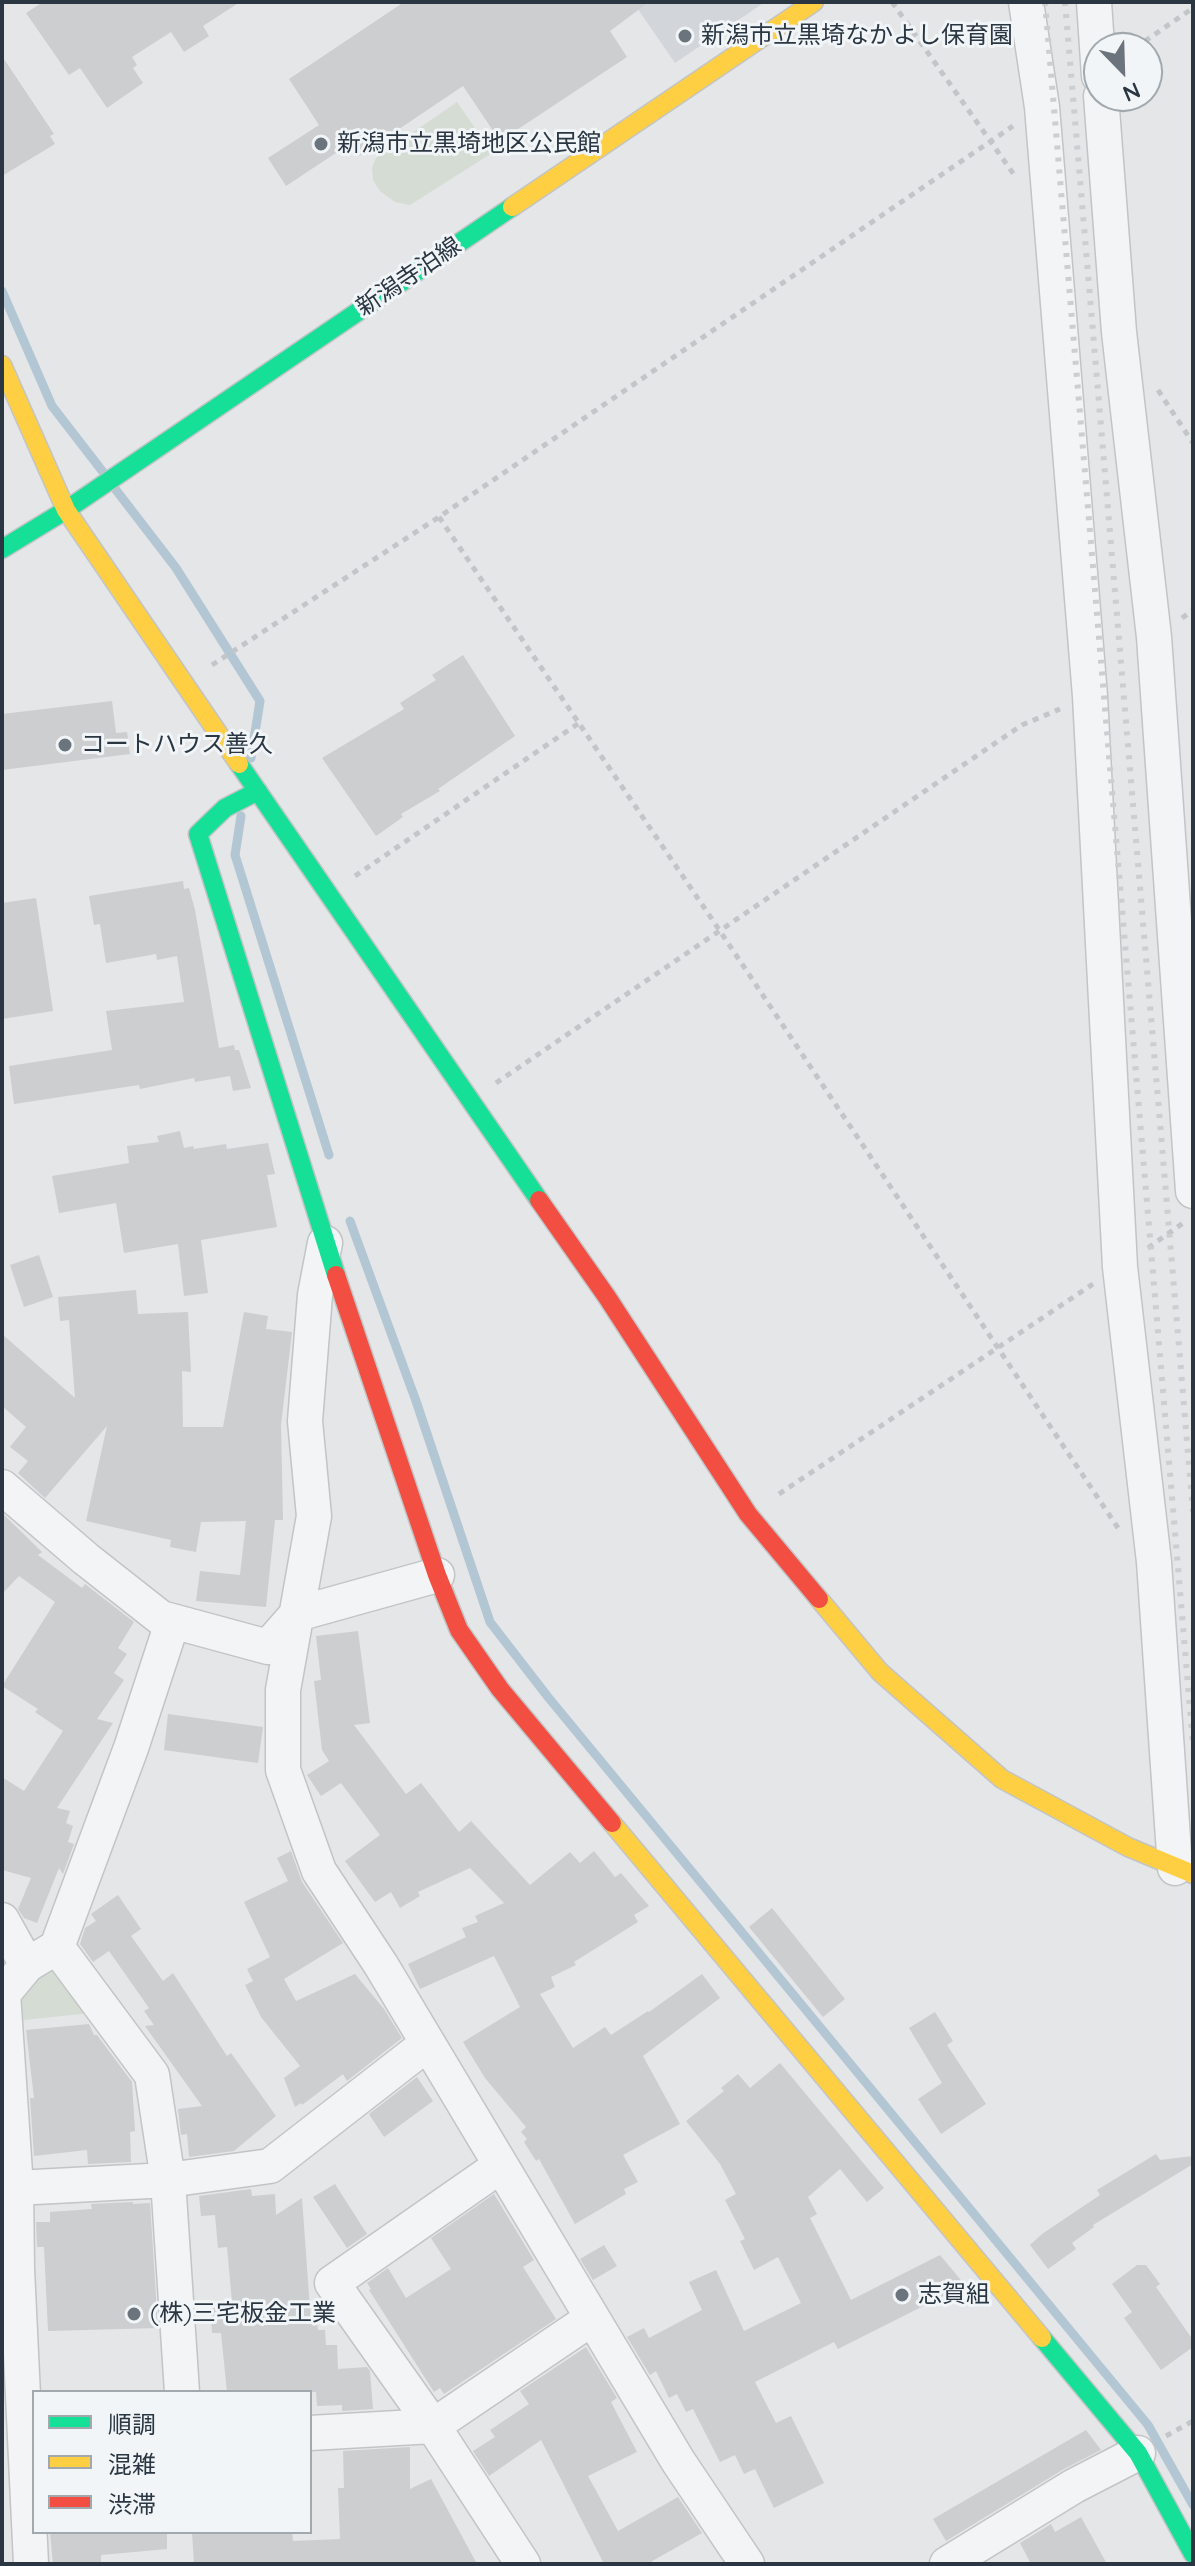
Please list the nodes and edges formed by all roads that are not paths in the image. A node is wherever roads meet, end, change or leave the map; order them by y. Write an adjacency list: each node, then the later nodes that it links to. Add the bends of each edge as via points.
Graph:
1 (814, 2): 7 (street, 新潟寺泊線)
2 (1026, 2): 16 (street, via 1042,107 1090,696 1120,1267)
3 (1094, 2): 4 (street)
4 (1096, 32)
5 (1102, 112): 10 (street, via 1119,332 1154,637)
6 (2, 365): 7 (street)
7 (66, 510): 8 (street, 新潟寺泊線); 9 (street)
8 (2, 549)
9 (258, 791): 11 (street, via 225,808 198,834); 16 (street, via 607,1297 748,1514 880,1672 1002,1779)
10 (1193, 1191)
11 (325, 1243): 13 (street); 14 (street, via 315,1295 305,1421 314,1516)
12 (2, 1487): 15 (street)
13 (437, 1575): 14 (street); 30 (street, via 459,1630 500,1689)
14 (297, 1614): 15 (street, via 268,1647); 21 (street, via 283,1690 283,1770 319,1871)
15 (172, 1623): 18 (street)
16 (1184, 1871)
17 (2, 1920): 19 (street)
18 (57, 1947): 19 (street); 23 (street, via 152,2075)
19 (27, 1965): 20 (street)
20 (3, 1994): 24 (street)
21 (427, 2044): 22 (street); 23 (street, via 270,2166)
22 (500, 2166): 25 (street); 27 (street, via 332,2283)
23 (168, 2180): 24 (street); 26 (street)
24 (16, 2188): 29 (street)
25 (591, 2319): 27 (street); 34 (street)
26 (182, 2390)
27 (433, 2426): 28 (street); 33 (street)
28 (312, 2433)
29 (20, 2442): 32 (street)
30 (1138, 2453): 31 (street); 35 (street)
31 (1193, 2554)
32 (31, 2564)
33 (523, 2564)
34 (747, 2564)
35 (947, 2564)

